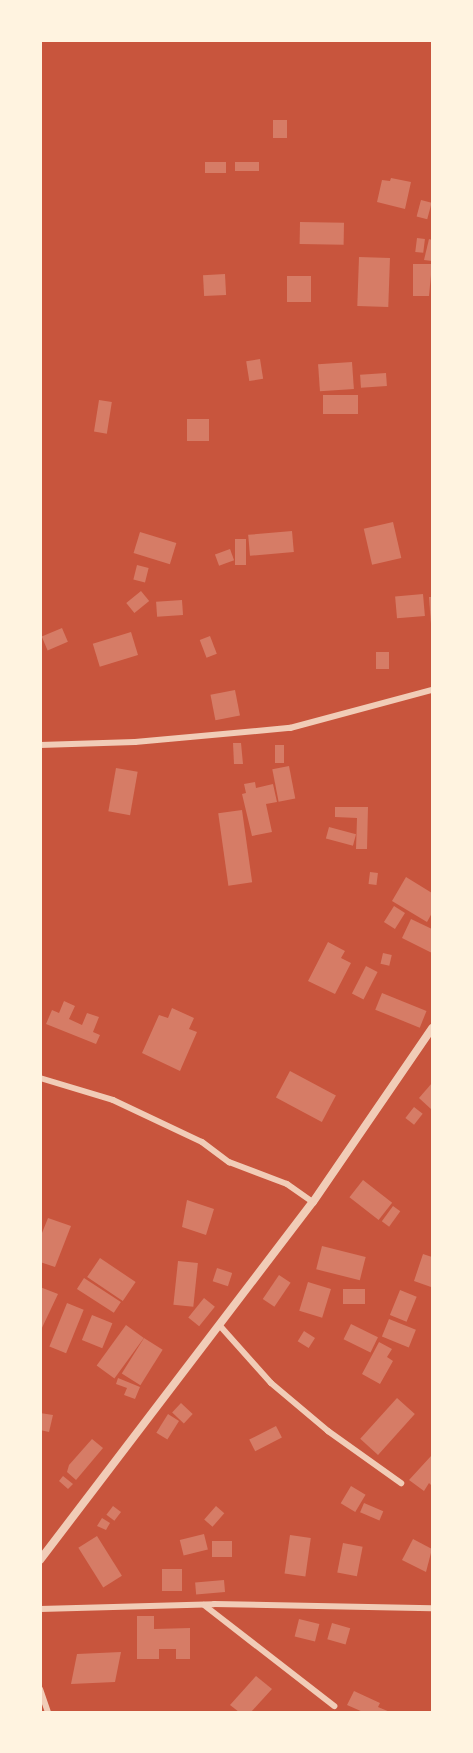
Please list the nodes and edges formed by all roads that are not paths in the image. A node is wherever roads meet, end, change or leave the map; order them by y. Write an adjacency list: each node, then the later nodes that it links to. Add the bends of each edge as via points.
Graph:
1 (432, 690): 2 (street, via 290,728 135,742)
2 (40, 745)
3 (432, 1028): 5 (street)
4 (40, 1078): 5 (street, via 113,1100 202,1142 229,1162 287,1184)
5 (313, 1202): 6 (street)
6 (221, 1327): 7 (street, via 271,1383 328,1431); 8 (street)
7 (401, 1483)
8 (40, 1560)
9 (203, 1604): 10 (street); 11 (street); 13 (street)
10 (432, 1608)
11 (40, 1609)
12 (40, 1689): 14 (street)
13 (334, 1706)
14 (48, 1713)

